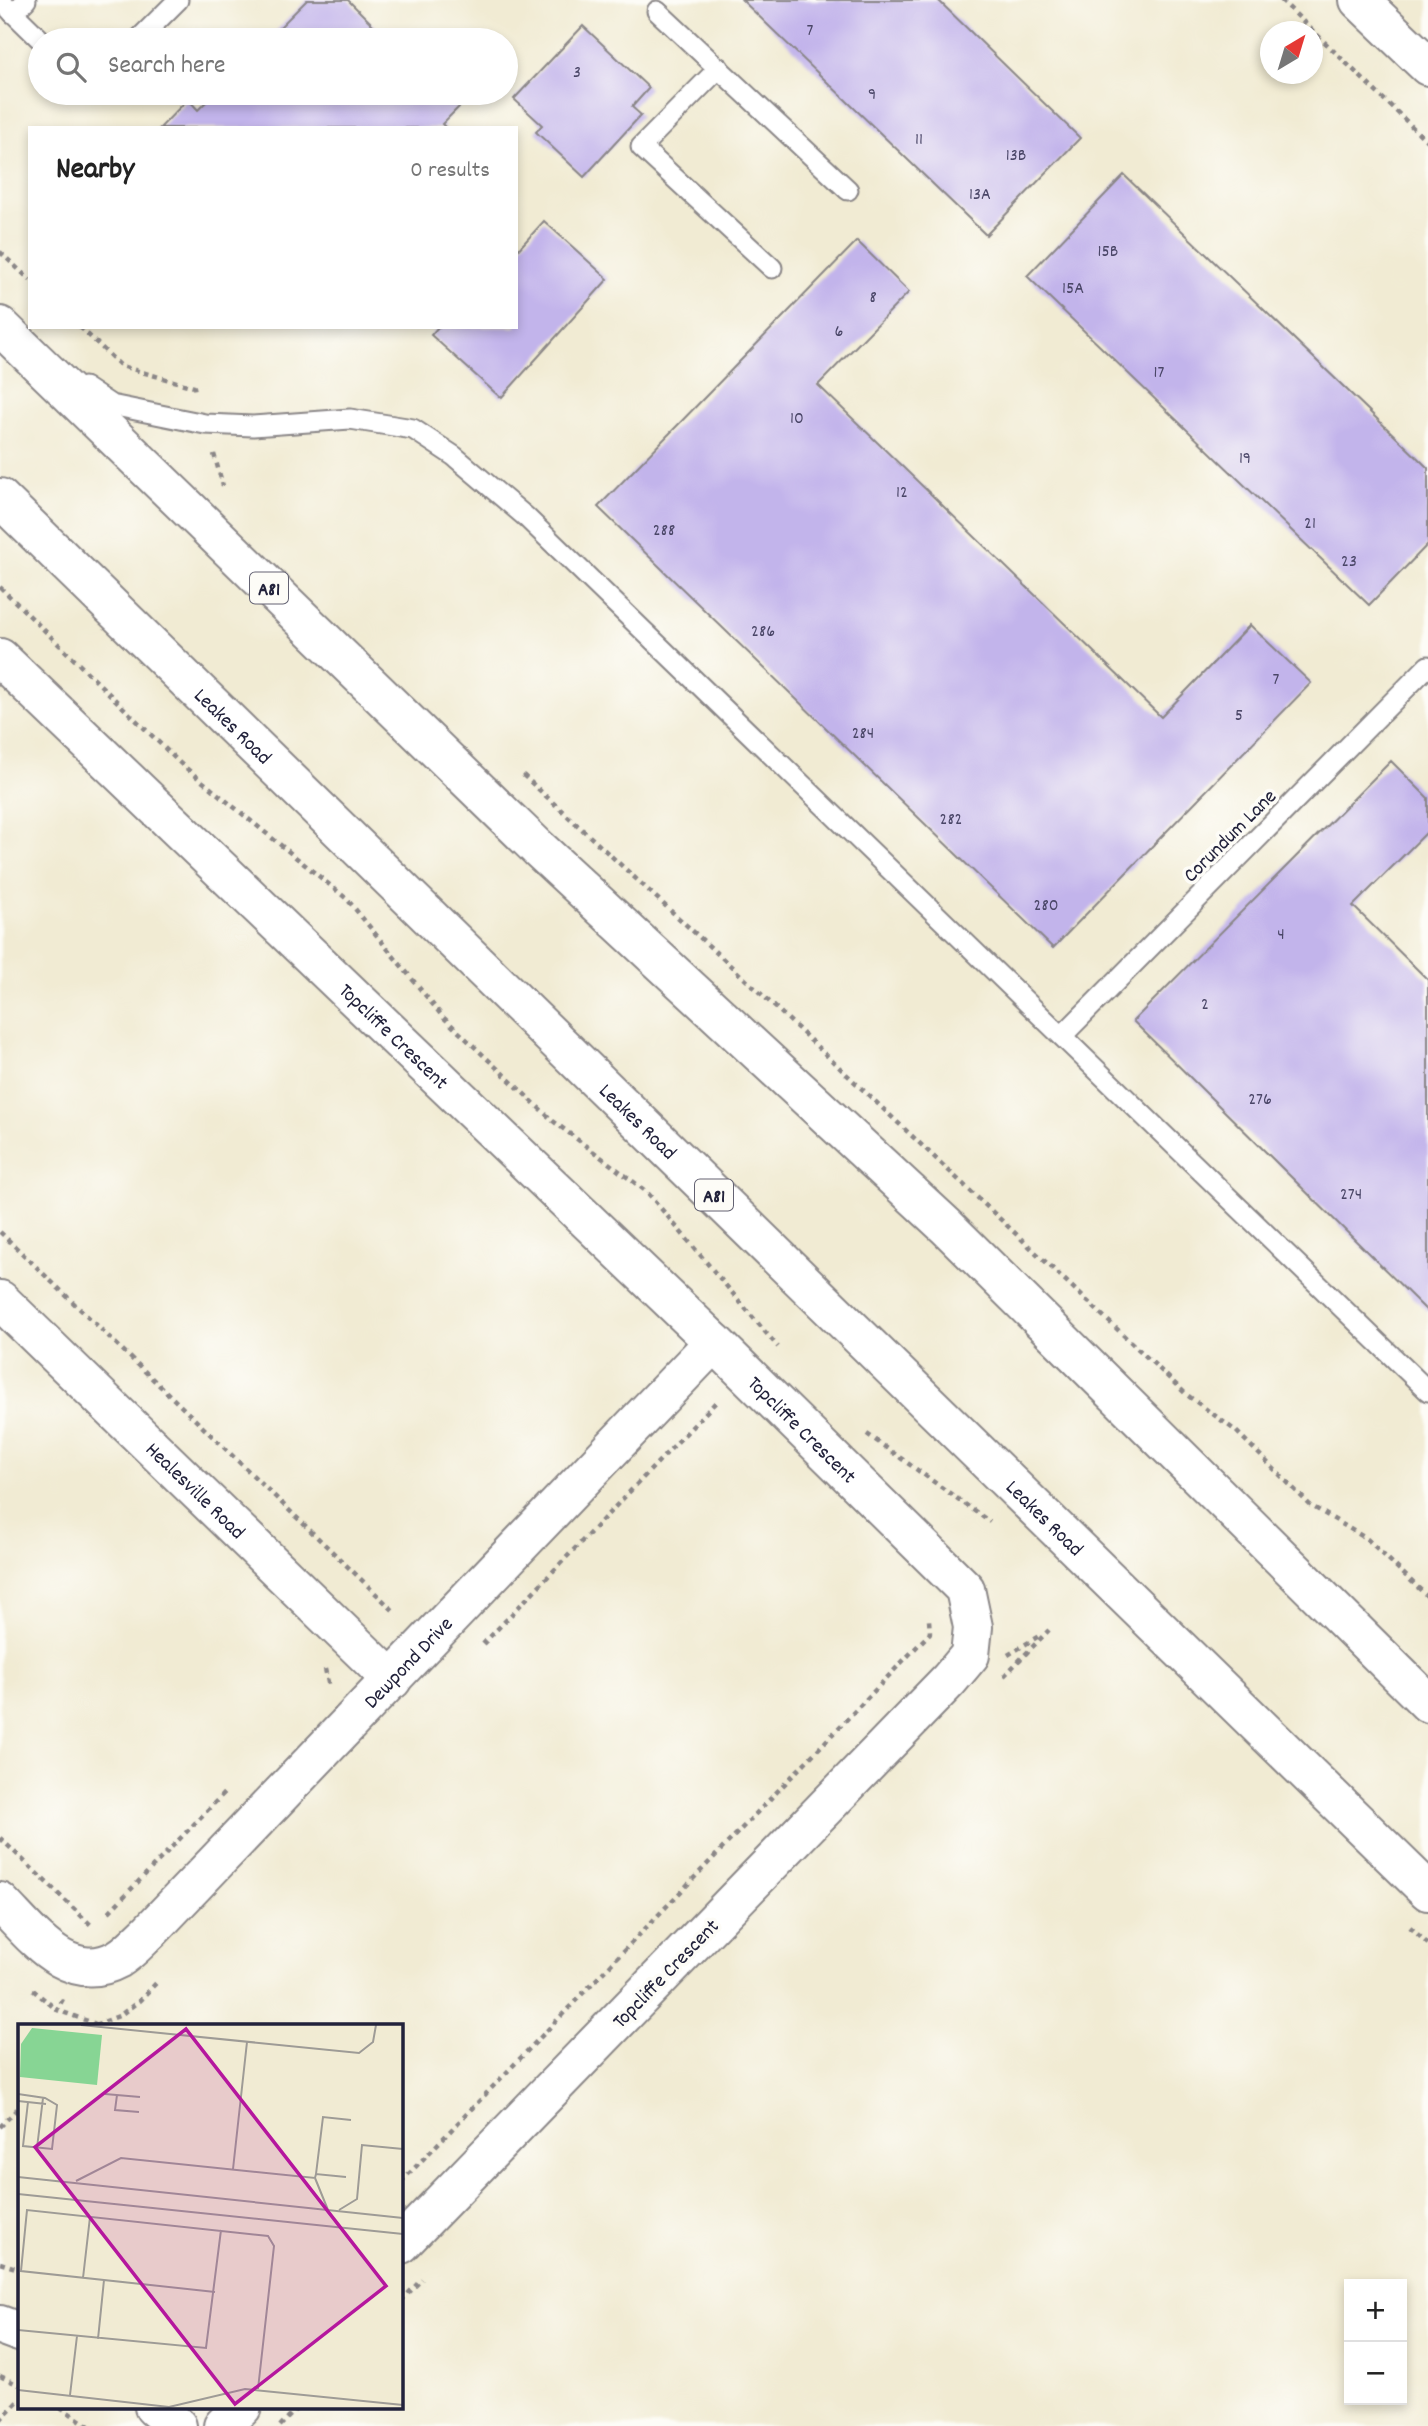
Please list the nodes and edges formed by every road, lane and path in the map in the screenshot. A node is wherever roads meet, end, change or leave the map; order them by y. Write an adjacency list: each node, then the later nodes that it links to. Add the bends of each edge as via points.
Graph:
1 (178, 0): 7 (lane)
2 (1281, 0): 10 (path)
3 (1359, 0): 8 (main road)
4 (13, 4): 6 (lane)
5 (657, 11): 9 (lane)
6 (31, 28)
7 (150, 28)
8 (1428, 66)
9 (719, 68): 11 (lane); 13 (lane, via 640,147)
10 (1428, 142)
11 (848, 190)
12 (0, 253): 14 (path)
13 (772, 268)
14 (28, 278)
15 (82, 329): 17 (path, via 121,366 194,387)
16 (7, 333): 17 (lane, via 111,405); 38 (main road, A81, via 539,849 956,1235)
17 (205, 424): 18 (path); 24 (lane, via 253,426 350,419 413,429 454,456 526,517)
18 (225, 495)
19 (0, 498): 39 (main road, Leakes Road / A81)
20 (0, 587): 28 (path, via 181,764 347,899 443,1017 552,1121 647,1192)
21 (1, 662): 27 (main road, Topcliffe Crescent)
22 (1428, 666): 24 (lane, Corundum Lane)
23 (517, 769): 33 (path, via 1187,1395 1236,1431 1310,1505 1367,1539)
24 (1062, 1036): 29 (lane)
25 (0, 1231): 34 (path)
26 (0, 1300): 37 (main road, Healesville Road)
27 (714, 1342): 37 (main road, Dewpond Drive); 48 (main road, Topcliffe Crescent, via 965,1589 973,1627 970,1656)
28 (783, 1352)
29 (1428, 1391)
30 (726, 1412): 36 (path, via 716,1402)
31 (863, 1431): 32 (path)
32 (999, 1531)
33 (1428, 1597)
34 (396, 1614)
35 (929, 1614): 47 (path, via 930,1633)
36 (474, 1654)
37 (392, 1680): 40 (main road, Dewpond Drive, via 152,1930 119,1958 93,1968 75,1965 54,1955)
38 (1428, 1703)
39 (1428, 1891)
40 (0, 1902)
41 (1408, 1925): 42 (path)
42 (1428, 1944)
43 (168, 1971): 44 (path, via 139,2001)
44 (98, 2024)
45 (18, 2108): 46 (path)
46 (0, 2127)
47 (402, 2181)
48 (402, 2243)
49 (0, 2263): 50 (path)
50 (18, 2269)
51 (0, 2325): 52 (main road)
52 (18, 2332)
53 (0, 2376): 54 (path)
54 (18, 2385)
55 (18, 2401): 60 (path)
56 (62, 2408): 61 (path)
57 (155, 2408): 62 (main road)
58 (241, 2408): 63 (main road)
59 (297, 2408): 64 (path)
60 (0, 2420)
61 (89, 2426)
62 (177, 2426)
63 (223, 2426)
64 (280, 2426)

